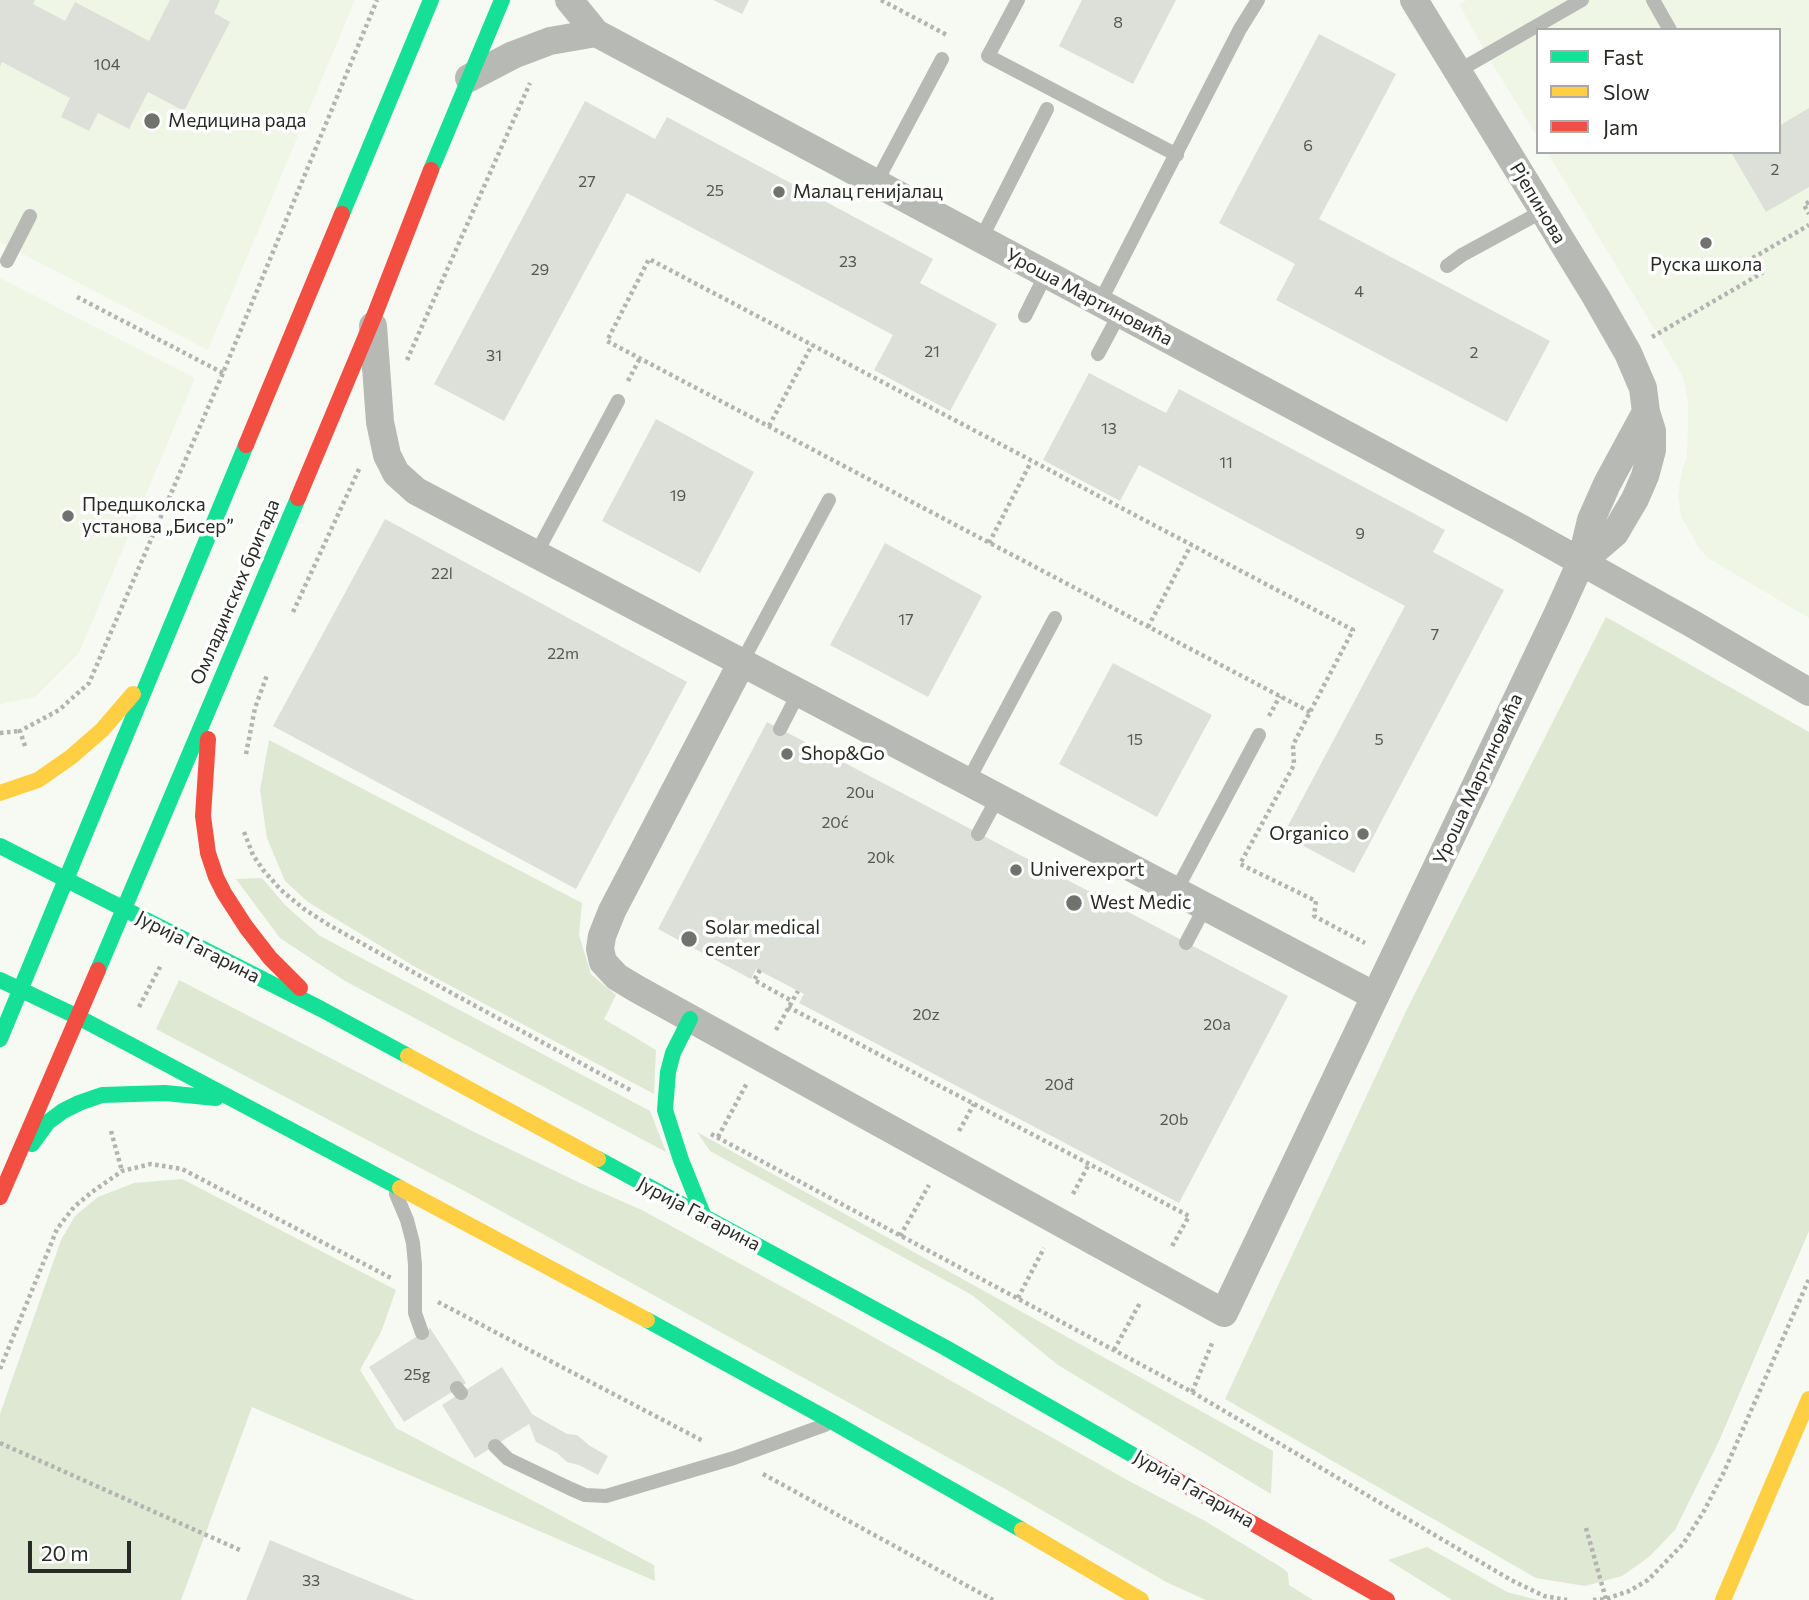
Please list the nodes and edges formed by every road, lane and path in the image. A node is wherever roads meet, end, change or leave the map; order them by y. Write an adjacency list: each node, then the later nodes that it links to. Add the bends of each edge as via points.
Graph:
1 (377, 0): 36 (path)
2 (431, 0): 48 (main road)
3 (502, 0): 16 (main road, Омладинских бригада)
4 (569, 0): 12 (street, Уроша Мартиновића)
5 (881, 0): 13 (path)
6 (1018, 0): 13 (lane)
7 (1258, 0): 18 (lane)
8 (1414, 0): 15 (street, Рјепинова)
9 (1582, 0): 15 (lane)
10 (1653, 0): 11 (lane)
11 (1669, 28)
12 (596, 33): 16 (street, via 550,41); 19 (street, Уроша Мартиновића)
13 (988, 56): 18 (lane)
14 (942, 59): 19 (lane)
15 (1458, 71): 21 (street, Рјепинова)
16 (469, 78): 32 (main road, Омладинских бригада)
17 (1047, 109): 25 (lane)
18 (1177, 155): 30 (lane)
19 (876, 183): 25 (street, Уроша Мартиновића)
20 (1809, 202): 22 (path, via 1804,205)
21 (1543, 211): 27 (lane); 44 (street, Рјепинова, via 1628,353 1643,388 1646,412 1591,520)
22 (1809, 214)
23 (30, 216): 26 (lane)
24 (1809, 225): 33 (path, via 1751,259 1762,273)
25 (981, 239): 28 (street, Уроша Мартиновића)
26 (7, 261)
27 (1447, 266)
28 (1046, 274): 30 (street, Уроша Мартиновића); 31 (lane)
29 (78, 297): 36 (path)
30 (1110, 308): 35 (lane); 44 (street, Уроша Мартиновића)
31 (1025, 316)
32 (373, 319): 43 (street, via 380,422 396,473 416,491); 51 (main road, Омладинских бригада)
33 (1650, 339)
34 (812, 345): 38 (path); 38 (path, via 649,259 607,341); 39 (path)
35 (1098, 354)
36 (223, 373): 54 (path, via 89,682 59,710)
37 (618, 401): 43 (lane)
38 (769, 426): 41 (path)
39 (1031, 462): 41 (path); 42 (path)
40 (829, 500): 47 (lane)
41 (989, 542): 46 (path)
42 (1191, 545): 46 (path); 52 (path, via 1353,630)
43 (536, 554): 47 (street)
44 (1581, 562): 50 (street, Уроша Мартиновића); 74 (street, Уроша Мартиновића)
45 (1055, 618): 58 (lane)
46 (1148, 626): 52 (path)
47 (743, 662): 49 (street); 79 (street, via 612,911 600,948 603,962 617,977)
48 (151, 674): 57 (main road, via 102,730); 64 (main road)
49 (799, 692): 53 (lane); 58 (street)
50 (1809, 692)
51 (213, 701): 67 (main road, Омладинских бригада); 77 (main road, via 203,816 216,877 246,928)
52 (1310, 712): 70 (path, via 1293,745 1294,765 1240,864 1316,901 1314,916)
53 (779, 729)
54 (20, 732): 55 (path); 57 (path)
55 (0, 733)
56 (1259, 735): 65 (lane)
57 (38, 780): 59 (main road)
58 (968, 781): 60 (street)
59 (0, 793)
60 (998, 797): 61 (lane); 65 (street)
61 (978, 834)
62 (0, 846): 64 (main road, Јурија Гагарина)
63 (253, 855): 82 (path, via 281,890 329,925)
64 (66, 879): 67 (main road, Јурија Гагарина); 73 (main road)
65 (1176, 891): 66 (street)
66 (1205, 907): 69 (lane); 74 (street)
67 (124, 909): 68 (main road, Јурија Гагарина); 78 (main road, Омладинских бригада)
68 (176, 935): 77 (main road, Јурија Гагарина); 81 (path)
69 (1186, 943)
70 (1374, 948)
71 (760, 970): 75 (path, via 754,980)
72 (0, 980): 73 (main road)
73 (20, 989): 78 (main road); 80 (main road)
74 (1375, 996): 92 (street)
75 (792, 1000)
76 (788, 1007): 88 (path)
77 (321, 1009): 89 (main road, Јурија Гагарина)
78 (78, 1017): 81 (main road); 85 (main road, Омладинских бригада)
79 (690, 1018): 89 (main road, via 673,1053 665,1110); 92 (street)
80 (0, 1039)
81 (122, 1040): 83 (main road)
82 (639, 1095)
83 (233, 1100): 85 (main road, via 165,1093 102,1096 79,1103 48,1122); 86 (main road)
84 (709, 1133): 95 (path)
85 (10, 1174): 87 (main road, Омладинских бригада)
86 (391, 1183): 91 (lane, via 413,1243); 97 (main road)
87 (0, 1197)
88 (1189, 1216)
89 (704, 1217): 107 (main road, Јурија Гагарина, via 946,1348)
90 (1809, 1279): 104 (path, via 1704,1511 1683,1544 1648,1580)
91 (416, 1291): 93 (lane, via 415,1313); 94 (path, via 182,1168 151,1164 122,1171 74,1207 57,1229); 100 (path)
92 (1224, 1313): 95 (path)
93 (422, 1334)
94 (0, 1369)
95 (1192, 1392): 108 (path, via 1511,1580 1544,1596)
96 (1809, 1399): 103 (main road, via 1741,1560)
97 (833, 1422): 100 (lane); 106 (main road)
98 (0, 1443): 102 (path)
99 (495, 1446): 100 (lane, via 517,1463 596,1497)
100 (734, 1458): 105 (path)
101 (1586, 1528): 104 (path)
102 (240, 1550)
103 (1717, 1595)
104 (1606, 1599): 109 (path)
105 (993, 1600)
106 (1141, 1600)
107 (1387, 1600)
108 (1567, 1600)
109 (1593, 1600)

